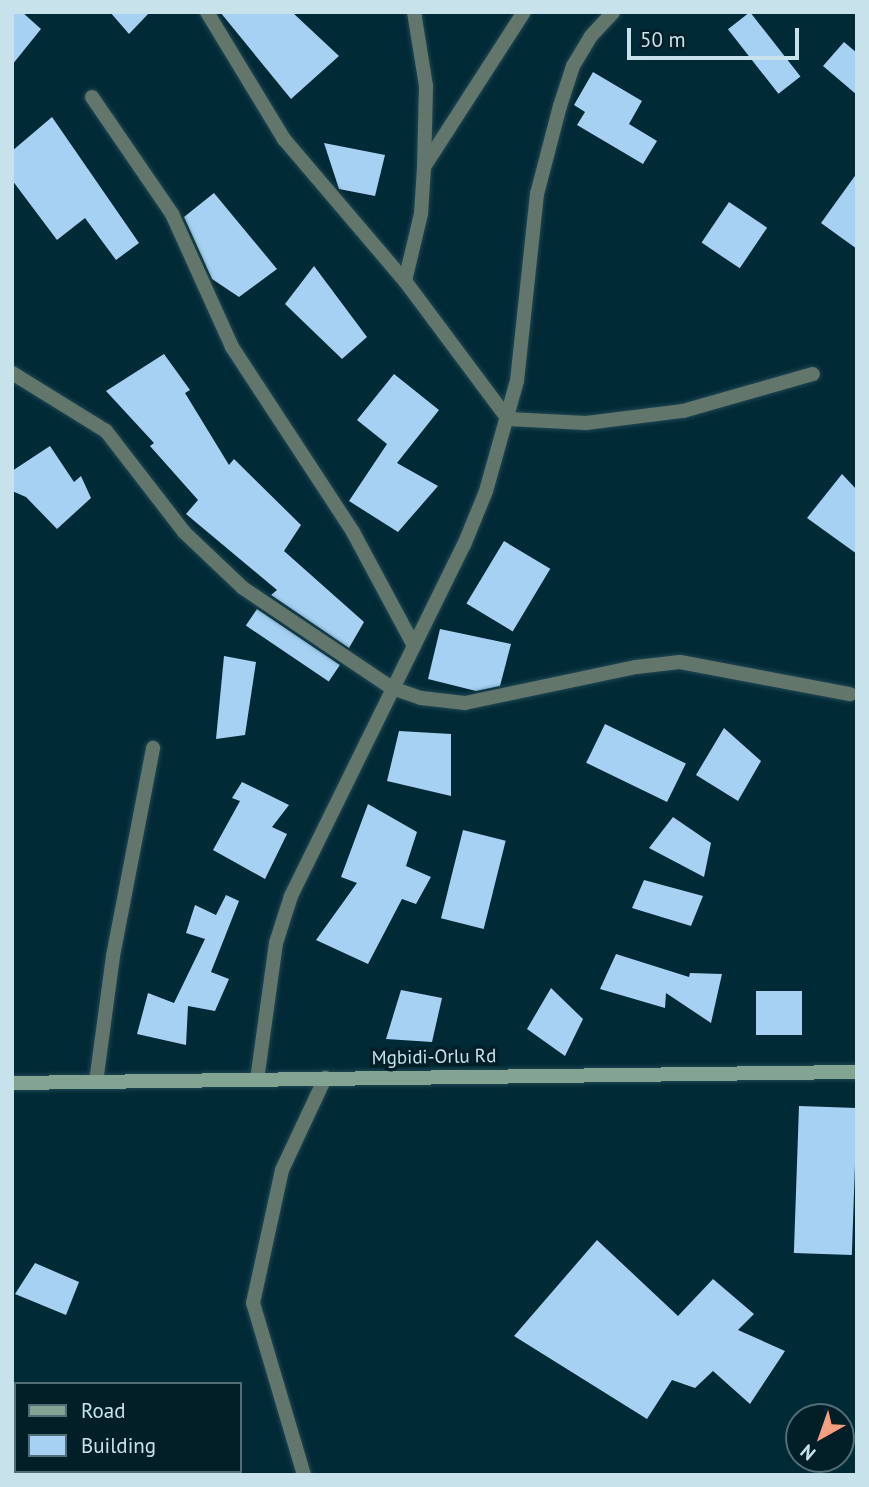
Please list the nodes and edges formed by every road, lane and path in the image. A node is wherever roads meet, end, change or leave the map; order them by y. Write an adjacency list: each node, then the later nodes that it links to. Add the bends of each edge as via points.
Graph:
1 (207, 12): 7 (street, via 284,139)
2 (524, 12): 6 (street)
3 (613, 12): 10 (street, via 590,36 573,66 537,194 517,381)
4 (419, 16): 6 (street, via 426,86)
5 (92, 97): 11 (street, via 172,214 232,347 353,532)
6 (424, 168): 7 (street, via 421,214)
7 (405, 281): 10 (street)
8 (12, 373): 12 (street, via 106,430 184,532 243,588)
9 (813, 374): 10 (street, via 683,411 586,423)
10 (508, 419): 11 (street, via 464,545)
11 (414, 646): 12 (street)
12 (392, 688): 13 (street, via 421,698 465,703 680,662); 17 (street, via 291,896 276,943)
13 (850, 694)
14 (153, 748): 18 (street, via 113,956)
15 (857, 1072): 16 (main road, Mgbidi-Orlu Rd)
16 (325, 1078): 17 (main road, Mgbidi-Orlu Rd); 20 (street, via 282,1170 253,1303)
17 (257, 1080): 18 (main road, Mgbidi-Orlu Rd)
18 (96, 1082): 19 (main road, Mgbidi-Orlu Rd)
19 (12, 1083)
20 (304, 1475)

